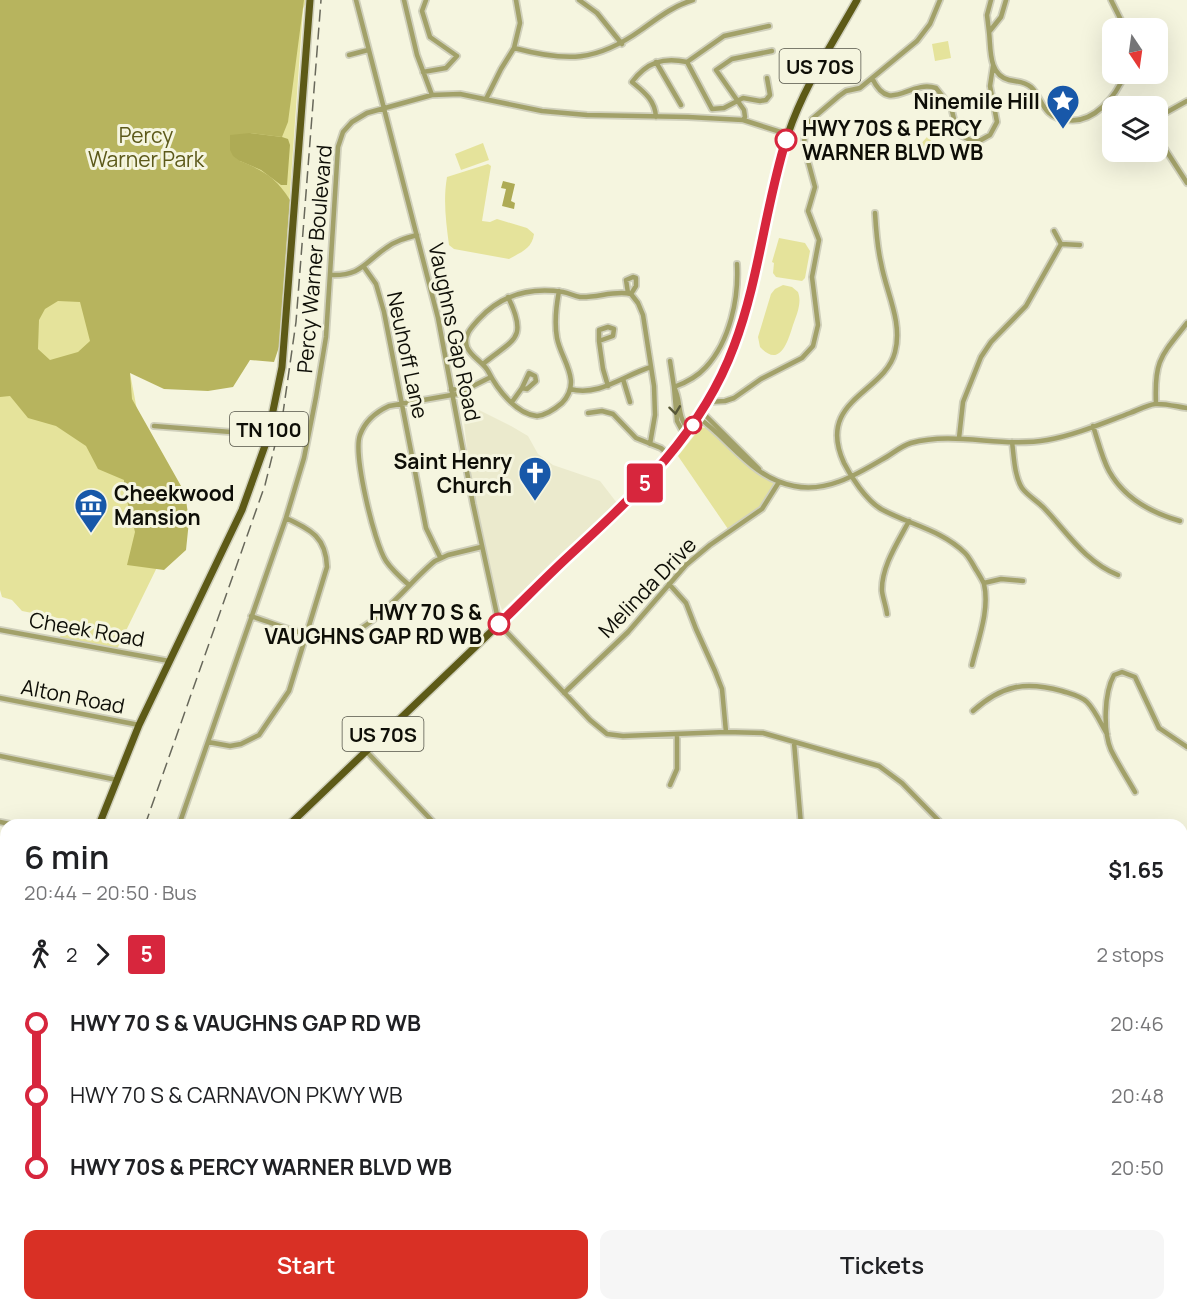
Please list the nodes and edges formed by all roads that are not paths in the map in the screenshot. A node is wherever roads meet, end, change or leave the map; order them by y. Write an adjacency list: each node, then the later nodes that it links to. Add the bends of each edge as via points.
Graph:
1 (310, 0): 75 (main road, TN 100, via 282,367)
2 (356, 0): 19 (street, Vaughns Gap Road)
3 (404, 0): 25 (street)
4 (426, 0): 25 (street, via 422,11 430,37 457,56 446,68)
5 (516, 0): 18 (street, via 520,23)
6 (579, 0): 17 (street, via 597,13)
7 (693, 0): 13 (street)
8 (857, 0): 38 (main road, US 70S, via 806,91)
9 (939, 0): 27 (street, via 920,38)
10 (991, 0): 16 (street, via 987,15)
11 (1006, 0): 16 (street, via 1001,17)
12 (1111, 0): 14 (street)
13 (675, 2): 17 (street)
14 (1120, 18)
15 (769, 26): 23 (street, via 724,36)
16 (989, 32): 24 (street)
17 (622, 44): 18 (street, via 584,57 543,56)
18 (514, 48): 30 (street)
19 (368, 50): 21 (street); 34 (street, Vaughns Gap Road)
20 (772, 51): 31 (street, via 732,59 716,70)
21 (349, 55)
22 (656, 62): 23 (street); 33 (street); 36 (street, via 632,81 651,99)
23 (687, 63): 31 (street, via 712,109 724,108)
24 (993, 66): 27 (street, via 990,86 996,124 990,135 976,140 967,140 959,133 951,107 936,88 923,87 887,96); 28 (street, via 1004,78 1030,86 1052,115 1071,120 1100,109)
25 (423, 72): 29 (street)
26 (767, 78): 31 (street, via 769,98)
27 (872, 78): 65 (street, via 839,96 805,130 804,146 815,187 808,211 819,240 812,277 818,322 813,346 800,360 737,396)
28 (1120, 84)
29 (432, 95): 30 (street, Percy Warner Boulevard, via 460,94); 34 (street, Percy Warner Boulevard)
30 (486, 99): 36 (street, Percy Warner Boulevard, via 553,112)
31 (737, 100): 37 (street)
32 (1187, 101): 35 (street)
33 (681, 105)
34 (384, 107): 43 (street, Vaughns Gap Road); 48 (street, Percy Warner Boulevard, via 352,122 338,147)
35 (1168, 112)
36 (656, 117): 37 (street, Percy Warner Boulevard)
37 (743, 120): 38 (street, Percy Warner Boulevard)
38 (788, 134): 65 (main road, US 70S, via 742,323)
39 (1168, 154): 40 (street)
40 (1187, 183)
41 (875, 213): 79 (street, via 881,264 898,334 888,366 854,399 840,422 839,446)
42 (1054, 231): 44 (street)
43 (417, 235): 47 (street, via 387,246); 62 (street, Vaughns Gap Road)
44 (1061, 244): 45 (street); 74 (street, via 1026,306 981,357 963,402)
45 (1080, 245)
46 (737, 264): 59 (street, via 735,302 718,350 704,370)
47 (364, 267): 48 (street, via 344,275); 66 (street, Neuhoff Lane, via 376,284)
48 (331, 275): 81 (street, Percy Warner Boulevard, via 316,397 304,458)
49 (559, 291): 50 (street, via 527,291); 55 (street, via 585,297 629,294 642,311); 61 (street, via 557,334 567,362)
50 (508, 297): 54 (street, via 518,329 506,348); 54 (street, via 486,311 467,335 468,349)
51 (1187, 323): 67 (street, via 1160,358 1155,380)
52 (599, 341): 58 (street)
53 (670, 361): 59 (street)
54 (483, 364): 56 (street)
55 (651, 367): 57 (street); 77 (street, via 655,403)
56 (491, 377): 62 (street, via 463,393); 63 (street)
57 (623, 379): 58 (street); 64 (street)
58 (608, 386): 61 (street)
59 (674, 387): 73 (street, via 677,421)
60 (522, 388): 63 (street)
61 (570, 389): 63 (street, via 560,405 542,416 526,413)
62 (452, 392): 66 (street); 84 (street, Vaughns Gap Road)
63 (512, 402)
64 (630, 402)
65 (708, 402): 70 (main road, US 70S)
66 (401, 403): 85 (street, Neuhoff Lane, via 426,528); 90 (street, via 378,411 366,423 359,437 358,452 378,546 387,563)
67 (1156, 404): 68 (street); 72 (street)
68 (1187, 408)
69 (588, 414): 77 (street, via 613,414 631,434)
70 (700, 415): 73 (main road, US 70S); 80 (street, via 745,461)
71 (154, 426): 75 (street, via 231,432)
72 (1093, 426): 76 (street, via 1047,440); 83 (street, via 1109,471 1124,491 1160,516)
73 (688, 433): 78 (main road, US 70S)
74 (959, 438): 76 (street); 79 (street, via 932,438 908,444)
75 (267, 440): 96 (main road, TN 100, via 242,510)
76 (1012, 442): 86 (street, via 1022,488 1058,522 1083,554)
77 (650, 444): 78 (street)
78 (670, 456): 93 (main road, US 70S)
79 (852, 477): 80 (street, via 817,487); 82 (street, via 880,508)
80 (779, 482): 89 (street, Melinda Drive, via 759,511 703,550)
81 (286, 518): 92 (street, Percy Warner Boulevard); 95 (street, via 310,530 327,555 327,567)
82 (909, 521): 88 (street, via 942,536 966,553); 91 (street, via 882,583)
83 (1180, 521)
84 (481, 548): 85 (street); 93 (street, Vaughns Gap Road)
85 (440, 557): 90 (street)
86 (1118, 575)
87 (1023, 581): 88 (street, via 1001,579)
88 (984, 583): 97 (street, via 984,610)
89 (669, 584): 98 (street, Melinda Drive, via 620,640); 102 (street, via 686,603 716,671 722,688)
90 (409, 585): 95 (street, via 354,633 329,638)
91 (887, 614)
92 (251, 616): 95 (street); 105 (street, Percy Warner Boulevard)
93 (499, 624): 98 (street, Vaughns Gap Road); 108 (main road, US 70S)
94 (0, 630): 96 (street, Cheek Road)
95 (305, 633): 105 (street, via 289,691 259,735 230,746)
96 (169, 661): 101 (main road, TN 100)
97 (972, 665)
98 (564, 693): 103 (street, Vaughns Gap Road, via 607,734)
99 (0, 698): 101 (street, Alton Road)
100 (973, 711): 104 (street, via 1012,687 1041,687 1089,703)
101 (139, 725): 110 (main road, TN 100)
102 (726, 732): 103 (street, Vaughns Gap Road); 106 (street, Vaughns Gap Road, via 763,732)
103 (677, 735): 111 (street, via 677,769)
104 (1108, 736): 107 (street, via 1109,684 1114,675 1122,672 1136,677 1159,728); 112 (street, via 1110,748)
105 (208, 742): 114 (street, Percy Warner Boulevard)
106 (794, 742): 117 (street); 118 (street, Vaughns Gap Road, via 880,767)
107 (1187, 747)
108 (366, 751): 115 (main road, US 70S); 116 (street)
109 (0, 756): 110 (street)
110 (117, 780): 113 (main road, TN 100)
111 (670, 785)
112 (1135, 792)
113 (101, 819)
114 (181, 819)
115 (295, 819)
116 (430, 819)
117 (800, 819)
118 (937, 819)

